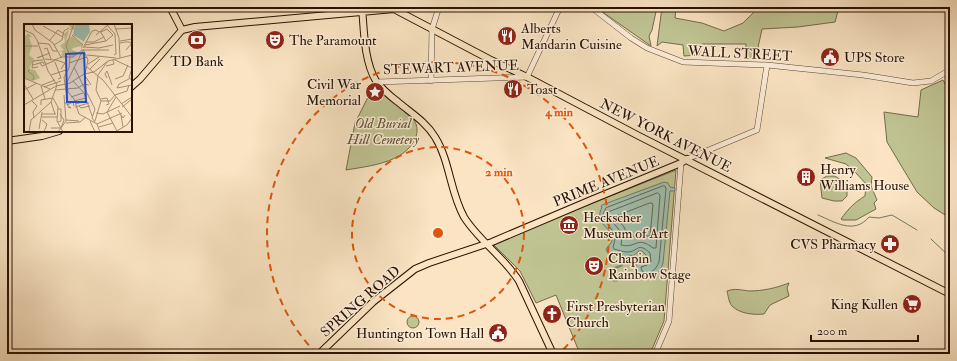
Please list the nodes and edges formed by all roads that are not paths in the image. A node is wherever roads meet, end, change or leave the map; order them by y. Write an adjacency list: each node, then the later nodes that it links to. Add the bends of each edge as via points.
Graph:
1 (170, 7): 7 (main road)
2 (439, 7): 6 (street)
3 (560, 7): 10 (street)
4 (591, 7): 8 (street, WALL STREET, via 647,48 678,61)
5 (362, 10): 6 (main road, NEW YORK AVENUE, via 394,9); 7 (main road, NEW YORK AVENUE, via 195,26); 12 (main road, via 368,58)
6 (432, 29): 10 (main road, NEW YORK AVENUE); 11 (street)
7 (182, 30): 13 (main road)
8 (767, 65): 9 (street, WALL STREET, via 880,77 910,83 935,79); 16 (street, PRIME AVENUE, via 757,130)
9 (950, 70)
10 (527, 77): 11 (street, STEWART AVENUE); 16 (main road, NEW YORK AVENUE)
11 (431, 81): 12 (street, STEWART AVENUE)
12 (377, 82): 18 (main road, via 392,98 428,126 443,155 463,214)
13 (132, 86)
14 (56, 132): 15 (main road)
15 (7, 142)
16 (687, 159): 17 (main road, PRIME AVENUE); 19 (main road, NEW YORK AVENUE)
17 (681, 163): 18 (main road, PRIME AVENUE); 22 (street, via 669,321)
18 (486, 243): 20 (main road, SPRING ROAD, via 415,269 373,302); 21 (main road, via 513,271)
19 (950, 294)
20 (319, 354)
21 (553, 354)
22 (655, 354)

